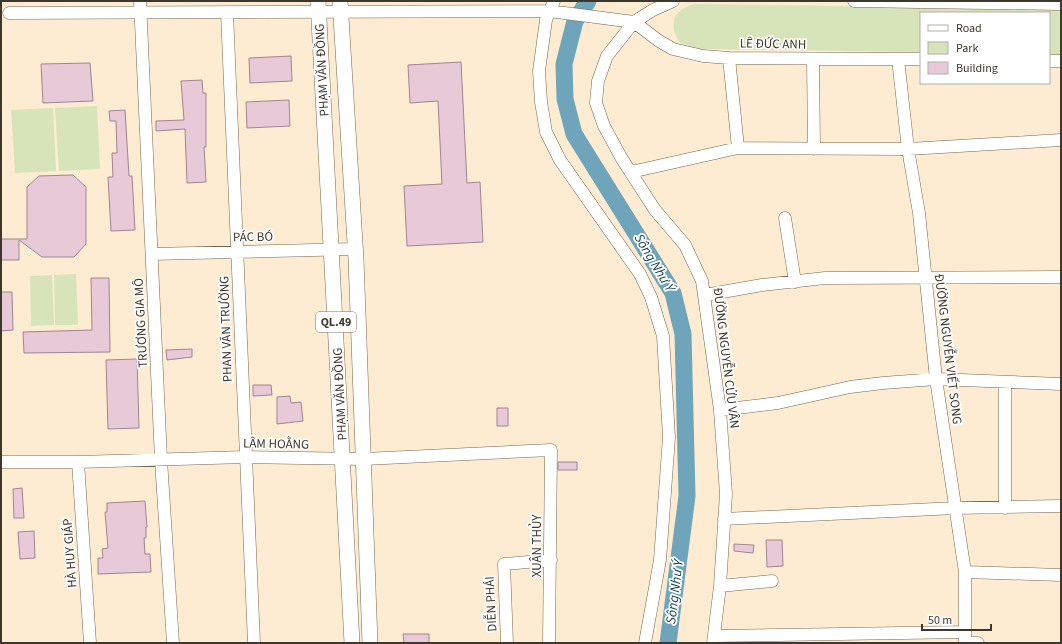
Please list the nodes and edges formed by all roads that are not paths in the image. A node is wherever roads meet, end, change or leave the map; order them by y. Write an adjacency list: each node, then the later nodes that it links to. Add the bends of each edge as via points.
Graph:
1 (140, 1): 12 (street, TRƯƠNG GIA MÔ)
2 (671, 1): 13 (street)
3 (854, 1): 4 (street)
4 (902, 1): 5 (street)
5 (987, 2): 6 (street)
6 (1061, 4)
7 (318, 6): 8 (street, LÊ ĐỨC ANH); 11 (street, LÊ ĐỨC ANH); 27 (main road, PHẠM VĂN ĐỒNG / QL.49)
8 (341, 7): 9 (street, LÊ ĐỨC ANH); 26 (main road, PHẠM VĂN ĐỒNG / QL.49)
9 (555, 8): 13 (street, LÊ ĐỨC ANH); 64 (street, via 546,20 539,71 540,102 546,132 560,160 640,274 651,297 663,336 669,437 660,560)
10 (9, 13): 12 (street, LÊ ĐỨC ANH)
11 (227, 13): 12 (street, LÊ ĐỨC ANH); 28 (street, PHAN VĂN TRƯỜNG)
12 (140, 14): 29 (street, TRƯƠNG GIA MÔ)
13 (634, 22): 14 (street, LÊ ĐỨC ANH, via 673,49 703,56); 24 (street, ĐƯỜNG NGUYỄN CỬU VÂN, via 607,56 598,81 596,103 604,126)
14 (729, 58): 15 (street, LÊ ĐỨC ANH); 21 (street)
15 (813, 59): 16 (street, LÊ ĐỨC ANH); 23 (street)
16 (898, 59): 17 (street, LÊ ĐỨC ANH); 22 (street, ĐƯỜNG NGUYỄN VIẾT SONG)
17 (920, 59)
18 (1050, 61): 19 (street)
19 (1061, 61)
20 (1061, 140): 22 (street)
21 (738, 148): 23 (street); 24 (street)
22 (908, 148): 23 (street); 30 (street, ĐƯỜNG NGUYỄN VIẾT SONG, via 919,214)
23 (814, 149)
24 (631, 172): 33 (street, ĐƯỜNG NGUYỄN CỬU VÂN, via 655,210 685,245 702,281)
25 (785, 218): 32 (street)
26 (355, 249): 27 (street, PÁC BÓ); 41 (main road, PHẠM VĂN ĐỒNG / QL.49)
27 (332, 250): 28 (street, PÁC BÓ); 40 (main road, PHẠM VĂN ĐỒNG / QL.49)
28 (237, 251): 29 (street, PÁC BÓ); 39 (street, PHAN VĂN TRƯỜNG)
29 (152, 254): 42 (street, TRƯƠNG GIA MÔ)
30 (924, 277): 31 (street); 32 (street, via 825,278); 34 (street, ĐƯỜNG NGUYỄN VIẾT SONG)
31 (1061, 277)
32 (795, 282): 33 (street)
33 (705, 295): 37 (street, ĐƯỜNG NGUYỄN CỬU VÂN)
34 (936, 379): 35 (street); 37 (street, via 850,387 778,403); 46 (street, ĐƯỜNG NGUYỄN VIẾT SONG)
35 (1005, 383): 36 (street); 47 (street)
36 (1061, 384)
37 (720, 410): 48 (street, ĐƯỜNG NGUYỄN CỬU VÂN, via 726,494)
38 (551, 450): 41 (street, LÂM HOẰNG); 49 (street, XUÂN THỦY)
39 (245, 457): 40 (street, LÂM HOẰNG); 42 (street, LÂM HOẰNG); 59 (street, PHAN VĂN TRƯỜNG)
40 (343, 459): 41 (street, LÂM HOẰNG); 60 (main road, PHẠM VĂN ĐỒNG / QL.49)
41 (364, 459): 61 (main road, PHẠM VĂN ĐỒNG / QL.49)
42 (161, 460): 44 (street, LÂM HOẰNG); 58 (street, TRƯƠNG GIA MÔ)
43 (1, 462): 44 (street, LÂM HOẰNG)
44 (78, 462): 57 (street, HÀ HUY GIÁP)
45 (1061, 506): 47 (street)
46 (956, 508): 47 (street); 48 (street); 50 (street, ĐƯỜNG NGUYỄN VIẾT SONG)
47 (1005, 508)
48 (724, 519): 53 (street, ĐƯỜNG NGUYỄN CỬU VÂN)
49 (551, 560): 62 (street, DIỄN PHÁI, via 504,564); 63 (street, XUÂN THỦY)
50 (965, 572): 51 (street); 55 (street, ĐƯỜNG NGUYỄN VIẾT SONG)
51 (1061, 575)
52 (772, 581): 53 (street)
53 (720, 586): 56 (street, ĐƯỜNG NGUYỄN CỬU VÂN)
54 (854, 639): 55 (street); 56 (street)
55 (965, 639): 65 (street)
56 (713, 640)
57 (90, 643)
58 (173, 643)
59 (254, 643)
60 (352, 643)
61 (370, 643)
62 (507, 643)
63 (550, 643)
64 (645, 643)
65 (978, 643)

